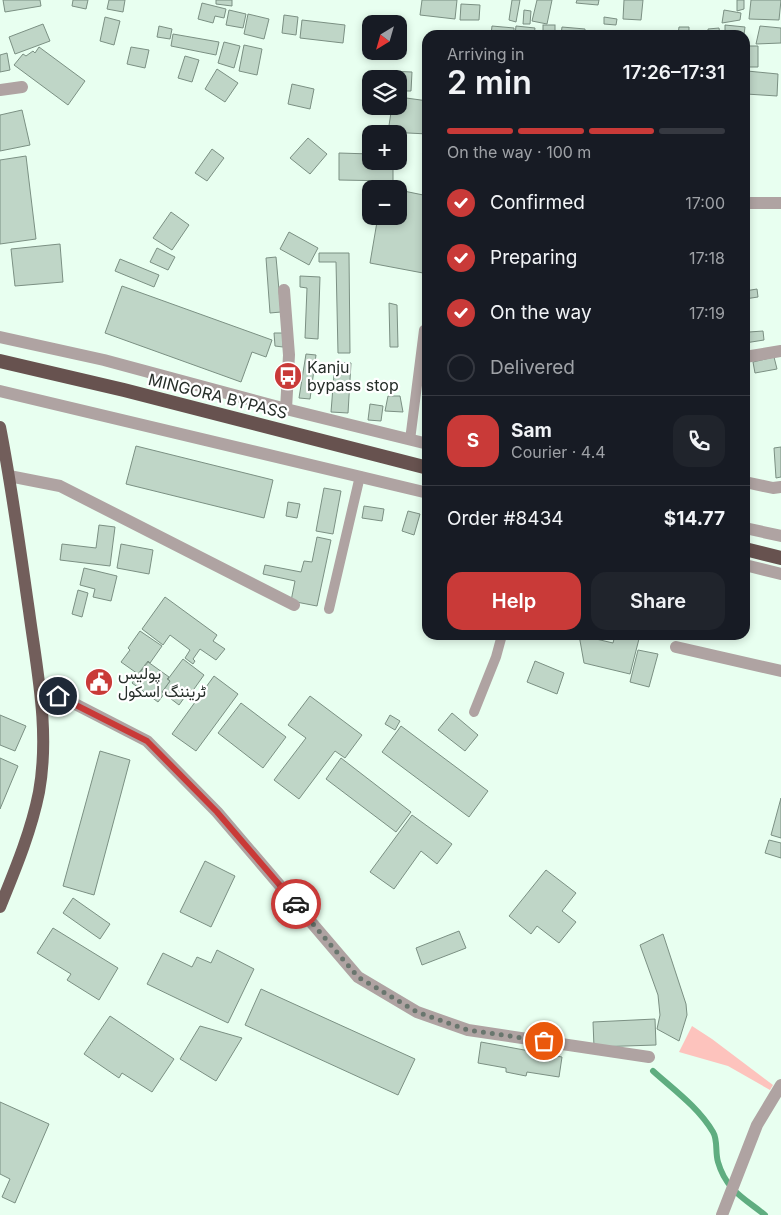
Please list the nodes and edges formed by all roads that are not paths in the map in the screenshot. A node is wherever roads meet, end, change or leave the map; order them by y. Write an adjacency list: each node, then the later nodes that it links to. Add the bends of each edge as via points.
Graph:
1 (22, 87): 2 (street)
2 (0, 90)
3 (750, 203): 4 (street)
4 (781, 203)
5 (284, 290): 12 (street, via 289,354)
6 (0, 337): 12 (street, via 104,360)
7 (422, 346): 14 (lane)
8 (781, 350): 9 (street)
9 (750, 356)
10 (0, 361): 16 (highway, MINGORA BYPASS)
11 (0, 391): 18 (street)
12 (286, 409): 14 (street)
13 (0, 427): 17 (main road)
14 (410, 440): 15 (street)
15 (422, 443)
16 (422, 466)
17 (10, 476): 28 (street, via 60,486); 33 (main road)
18 (360, 476): 21 (street); 29 (lane)
19 (750, 483): 20 (street)
20 (781, 487)
21 (422, 491)
22 (750, 529): 23 (street)
23 (781, 536)
24 (750, 550): 25 (highway)
25 (781, 558)
26 (750, 566): 27 (street)
27 (781, 574)
28 (294, 605)
29 (329, 608)
30 (501, 640): 34 (lane)
31 (676, 646): 32 (street)
32 (781, 671)
33 (40, 686): 35 (main road, via 44,736 39,792 22,853); 36 (street, via 147,741 217,812 358,977 417,1012 468,1030)
34 (474, 712)
35 (0, 907)
36 (649, 1057)
37 (781, 1085): 38 (street, via 757,1125)
38 (722, 1215)

